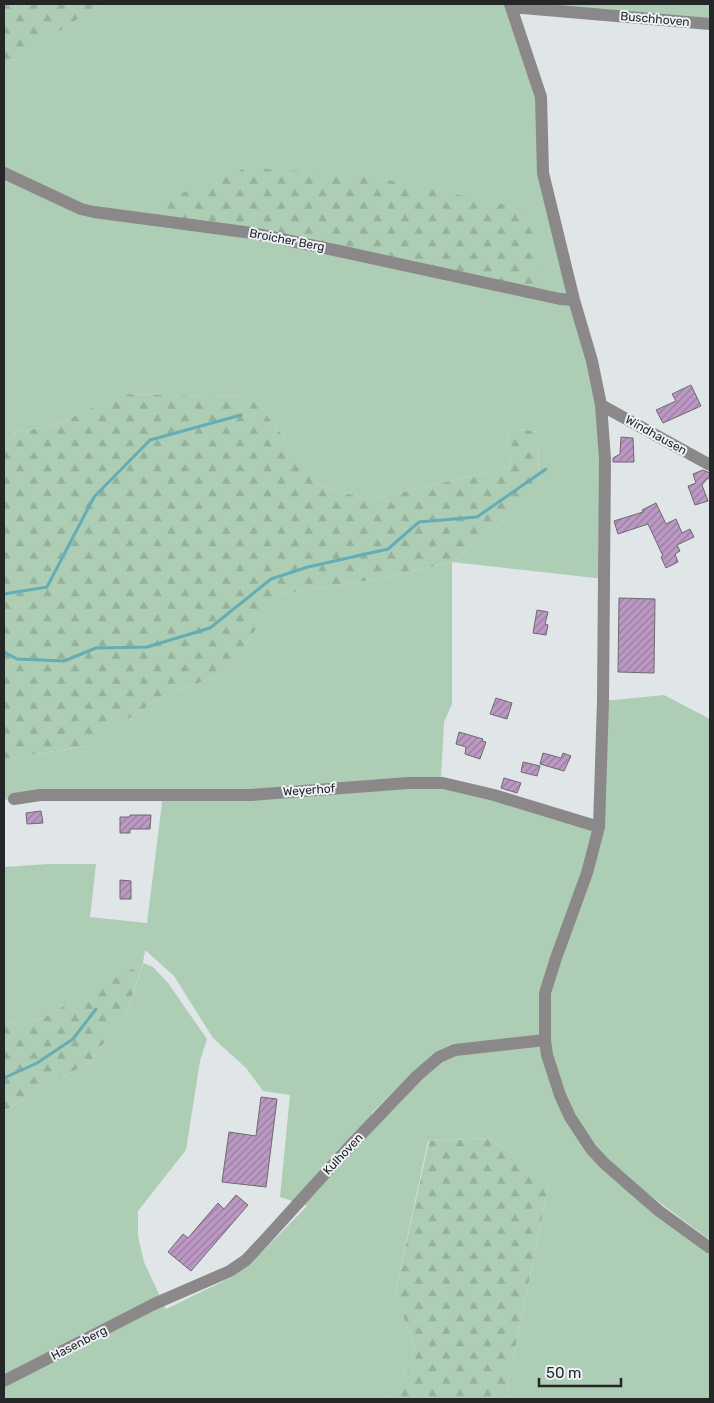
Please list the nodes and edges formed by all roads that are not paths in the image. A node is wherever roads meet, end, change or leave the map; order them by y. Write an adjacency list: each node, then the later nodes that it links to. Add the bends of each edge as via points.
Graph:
1 (510, 5): 2 (street, Buschhoven); 4 (street, via 541,97 543,173)
2 (710, 24)
3 (4, 173): 4 (street, Broicher Berg, via 94,212 252,233)
4 (574, 300): 5 (street)
5 (601, 405): 6 (street, Windhausen); 8 (street, via 605,459 603,701)
6 (710, 465)
7 (14, 799): 8 (street, Weyerhof, via 250,794 443,783)
8 (598, 827): 9 (street, via 587,873 545,993)
9 (545, 1040): 10 (street, via 560,1095 591,1149 659,1211); 11 (street, Kulhoven, via 455,1050 439,1057 350,1146 246,1260 230,1271)
10 (710, 1248)
11 (154, 1304): 12 (street, Hasenberg)
12 (4, 1381)

